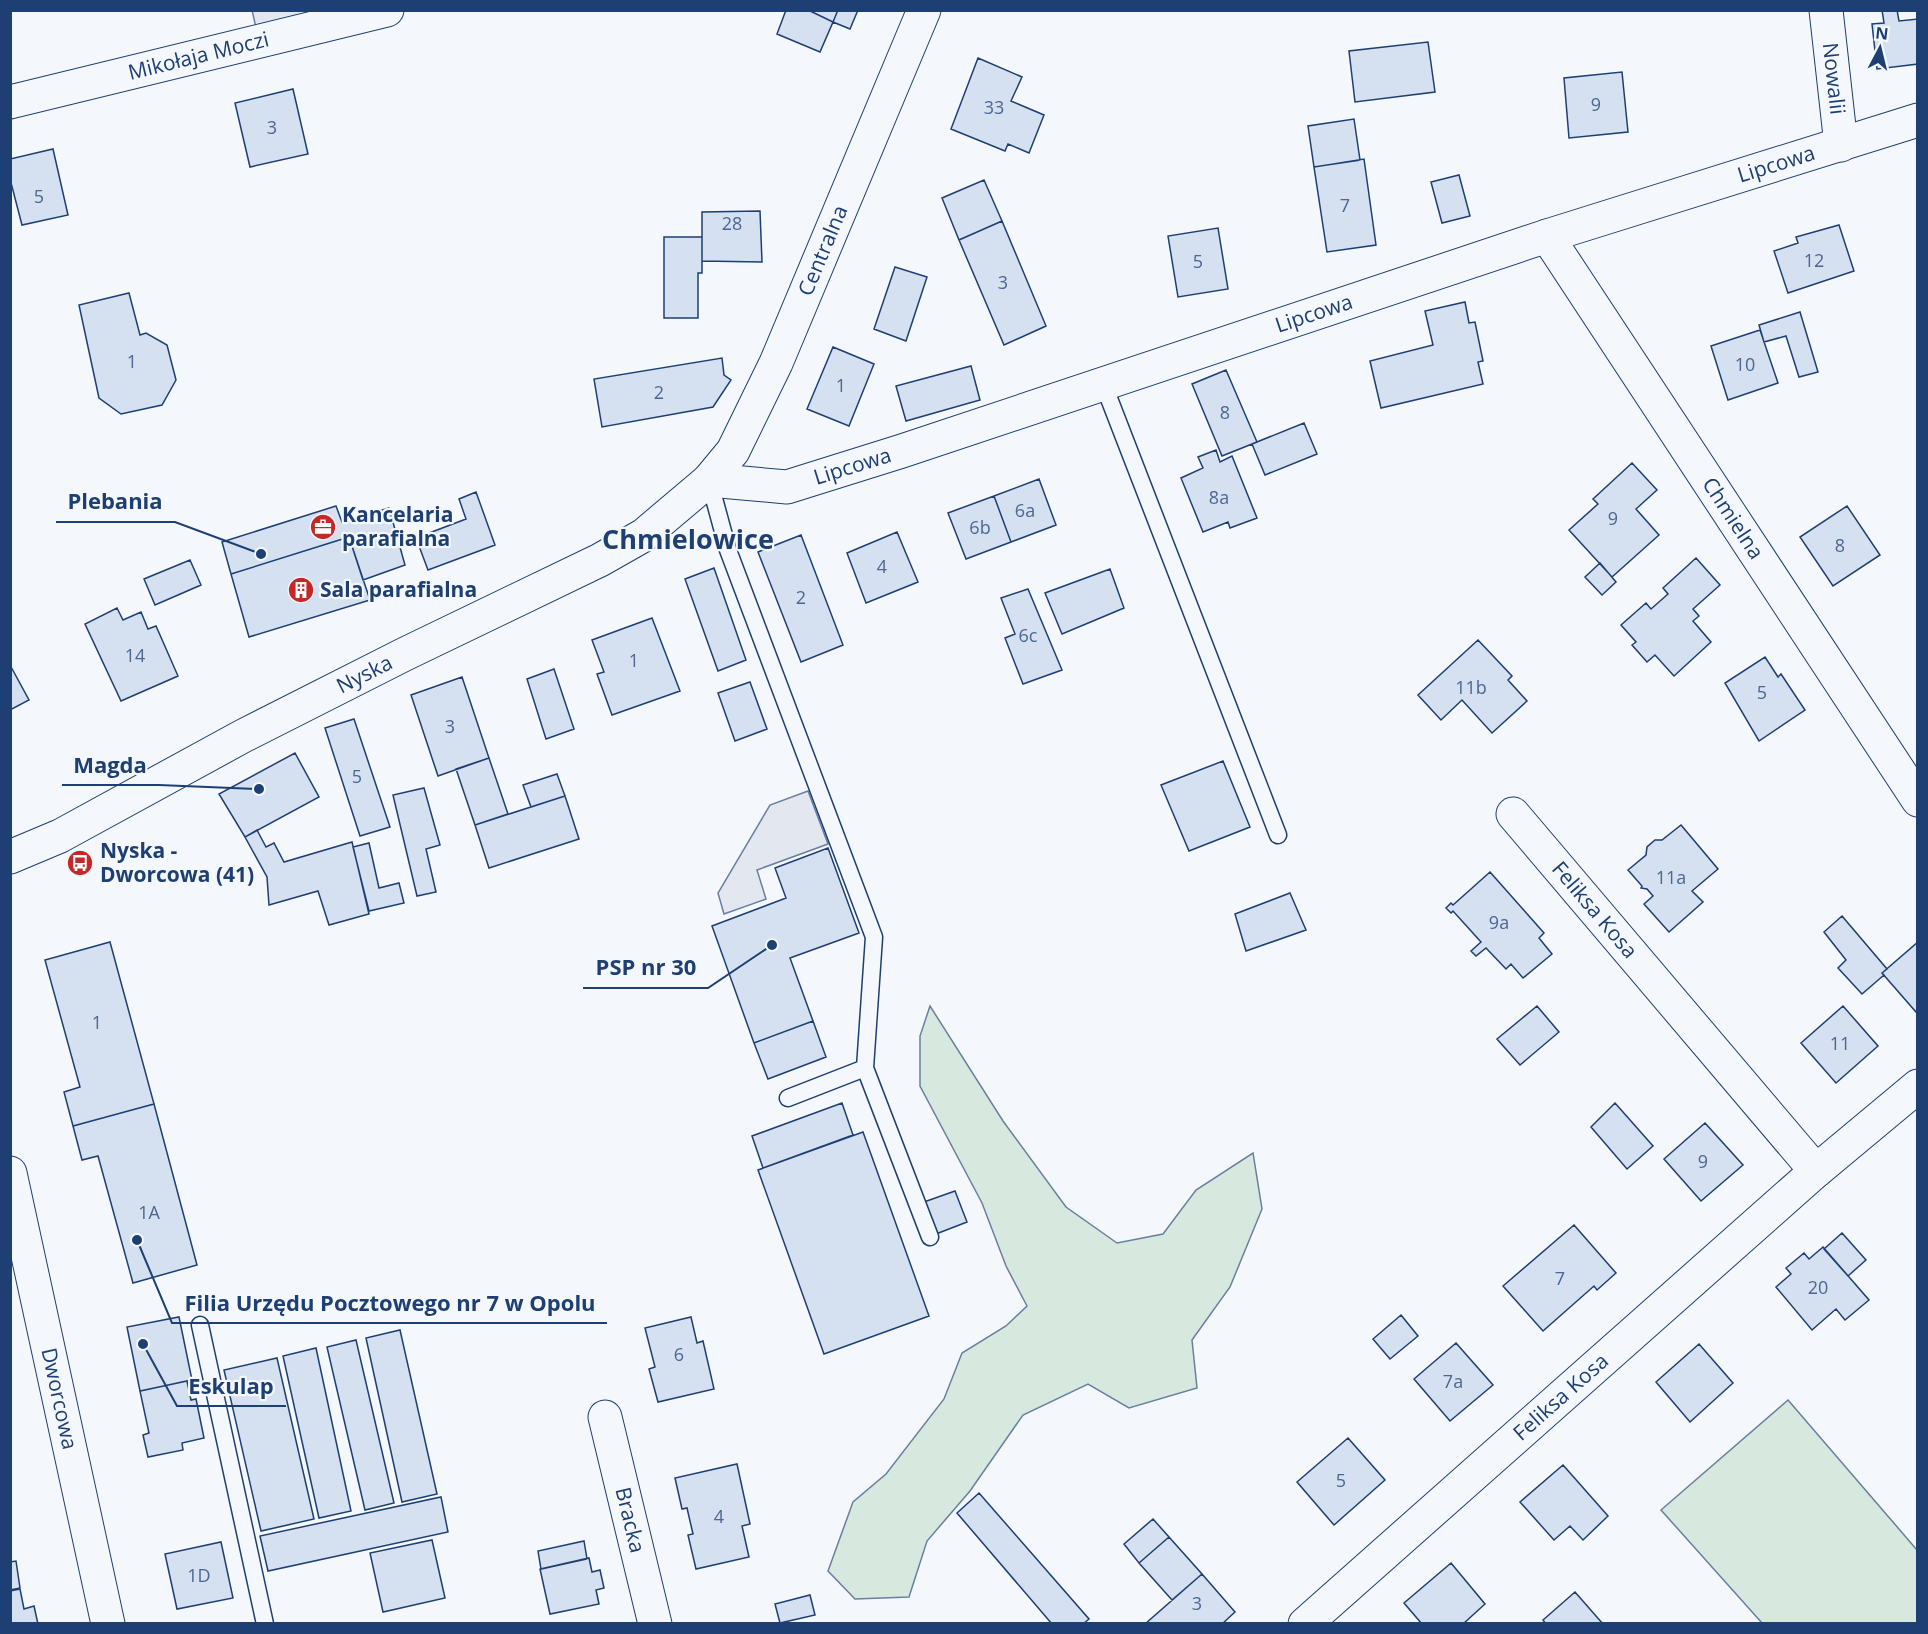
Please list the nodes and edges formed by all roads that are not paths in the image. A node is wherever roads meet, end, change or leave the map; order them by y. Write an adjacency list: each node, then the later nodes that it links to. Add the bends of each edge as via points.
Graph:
1 (387, 10): 4 (street, Mikołaja Moczi)
2 (924, 10): 9 (street, Centralna, via 776,363 733,451)
3 (1826, 10): 6 (street, Nowalii)
4 (10, 102)
5 (1917, 120): 6 (street, Lipcowa)
6 (1841, 145): 7 (street, Lipcowa)
7 (1547, 236): 8 (street, Lipcowa); 10 (street, Chmielna)
8 (1103, 383): 9 (street, Lipcowa, via 787,487); 12 (lane)
9 (709, 480): 13 (street, Nyska, via 644,535 600,560 243,736 60,836); 14 (lane, via 732,561 874,937)
10 (1917, 800)
11 (1513, 814): 17 (street, Feliksa Kosa)
12 (1278, 835)
13 (10, 857)
14 (866, 1068): 16 (lane); 19 (lane)
15 (1917, 1086): 17 (street, Feliksa Kosa)
16 (788, 1098)
17 (1816, 1171): 25 (street, Feliksa Kosa)
18 (10, 1173): 22 (street, Dworcowa)
19 (930, 1238)
20 (200, 1325): 23 (lane)
21 (605, 1417): 24 (street, Bracka)
22 (108, 1623)
23 (265, 1623)
24 (656, 1623)
25 (1305, 1623)

